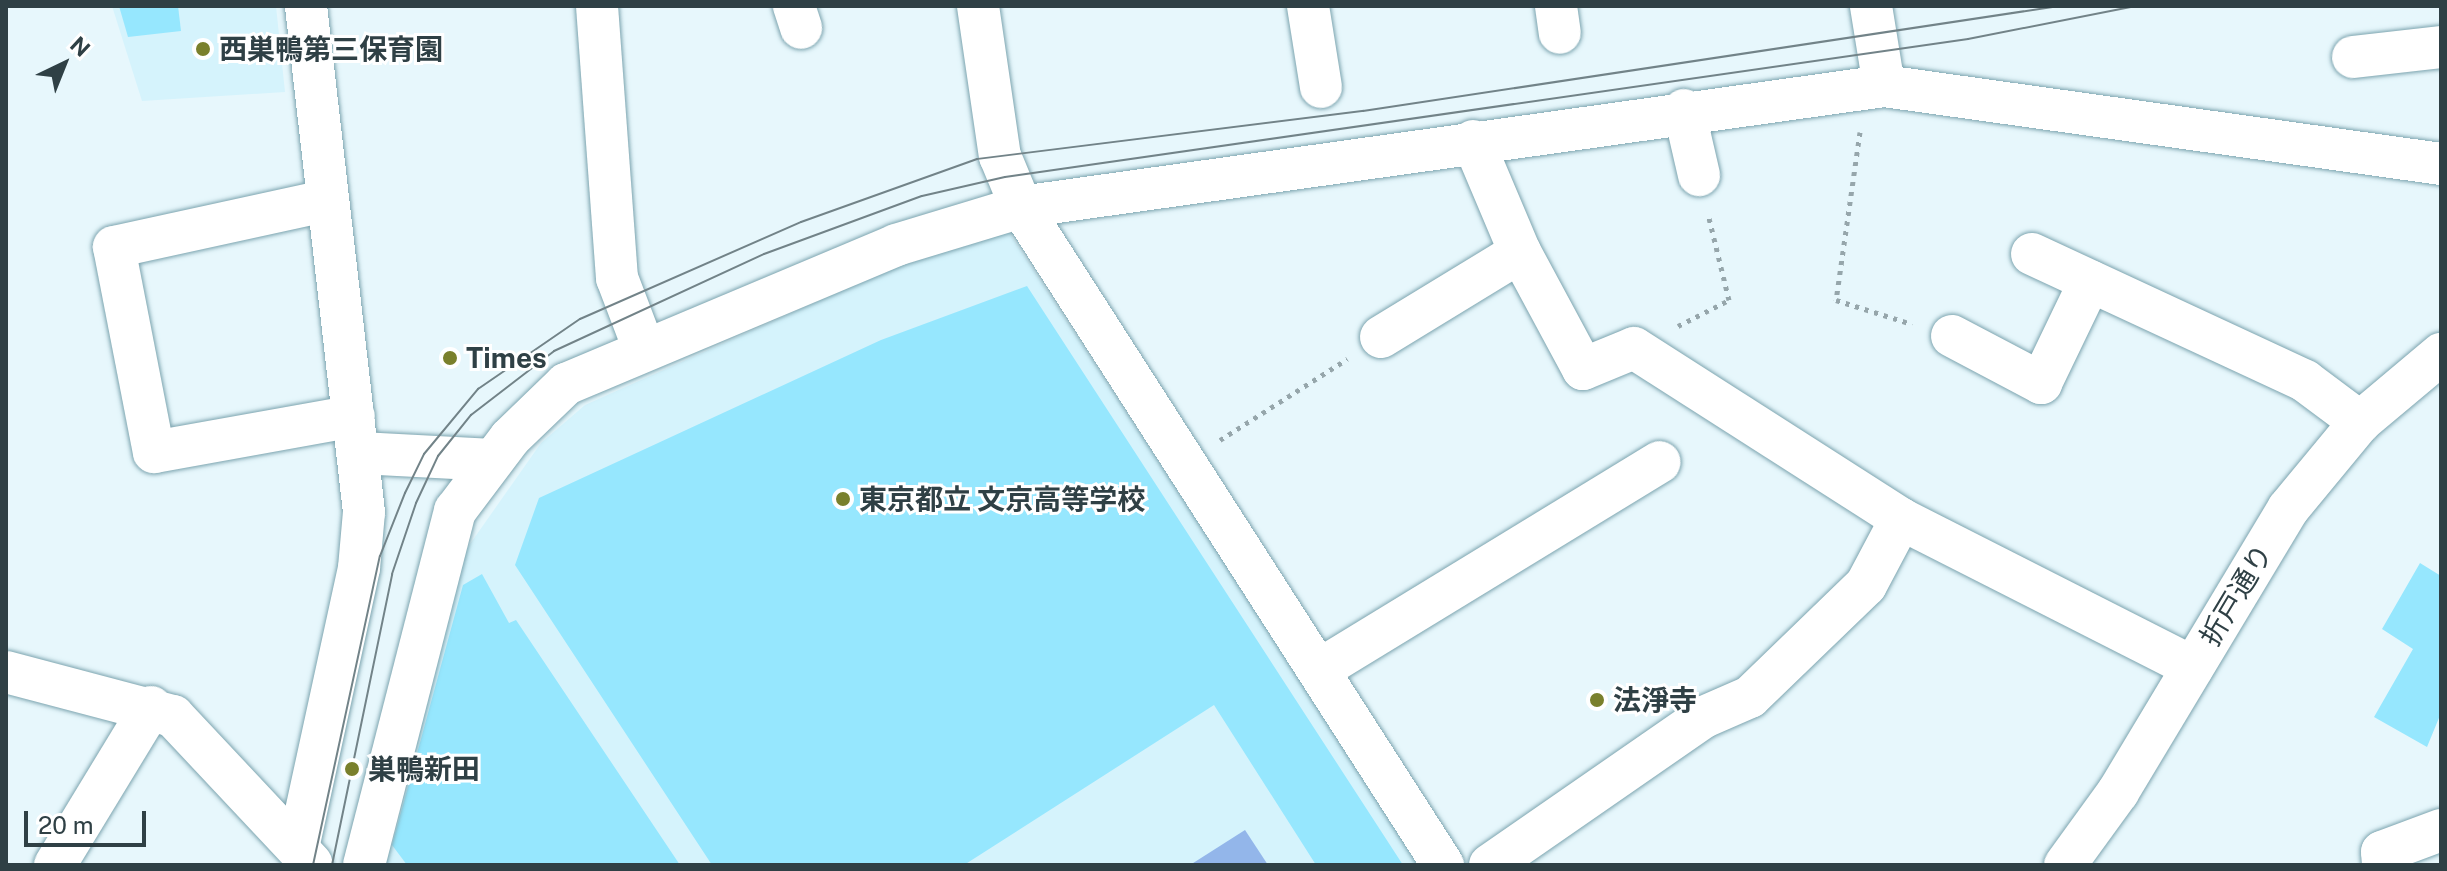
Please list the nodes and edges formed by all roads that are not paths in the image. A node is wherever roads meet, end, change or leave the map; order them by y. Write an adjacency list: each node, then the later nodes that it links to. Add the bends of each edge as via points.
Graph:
1 (306, 6): 14 (street)
2 (597, 6): 21 (street, via 620,299)
3 (978, 6): 15 (street, via 1003,166)
4 (1308, 6): 8 (street)
5 (1871, 6): 9 (street)
6 (2441, 47): 7 (street)
7 (2353, 57)
8 (1321, 87)
9 (1875, 87): 10 (street); 12 (street)
10 (1684, 110): 11 (street); 13 (street)
11 (1473, 141): 15 (street); 16 (street)
12 (2441, 164)
13 (1699, 175)
14 (325, 201): 24 (street); 24 (street, via 114,247 154,452)
15 (1021, 207): 21 (street, via 896,245); 29 (street)
16 (1520, 252): 20 (street); 27 (street, via 1583,369 1634,348)
17 (2032, 254): 18 (street)
18 (2090, 281): 19 (street, via 2041,383); 23 (street, via 2305,381)
19 (1952, 336)
20 (1381, 337)
21 (644, 349): 25 (street, via 566,384)
22 (2441, 354): 23 (street, 折戸通り)
23 (2360, 422): 28 (street, 折戸通り, via 2288,509)
24 (357, 434): 25 (street); 33 (street, via 359,568)
25 (493, 460): 35 (street, via 455,511)
26 (1660, 462): 29 (street)
27 (1901, 519): 28 (street); 37 (street, via 1858,594 1750,697 1704,717)
28 (2193, 667): 38 (street, 折戸通り)
29 (1319, 670): 36 (street)
30 (6, 672): 31 (street)
31 (151, 707): 33 (street, via 173,716); 34 (street)
32 (2441, 830): 39 (street, via 2382,852)
33 (305, 856)
34 (55, 865)
35 (364, 865)
36 (1443, 865)
37 (1490, 865)
38 (2065, 865)
39 (2383, 865)

